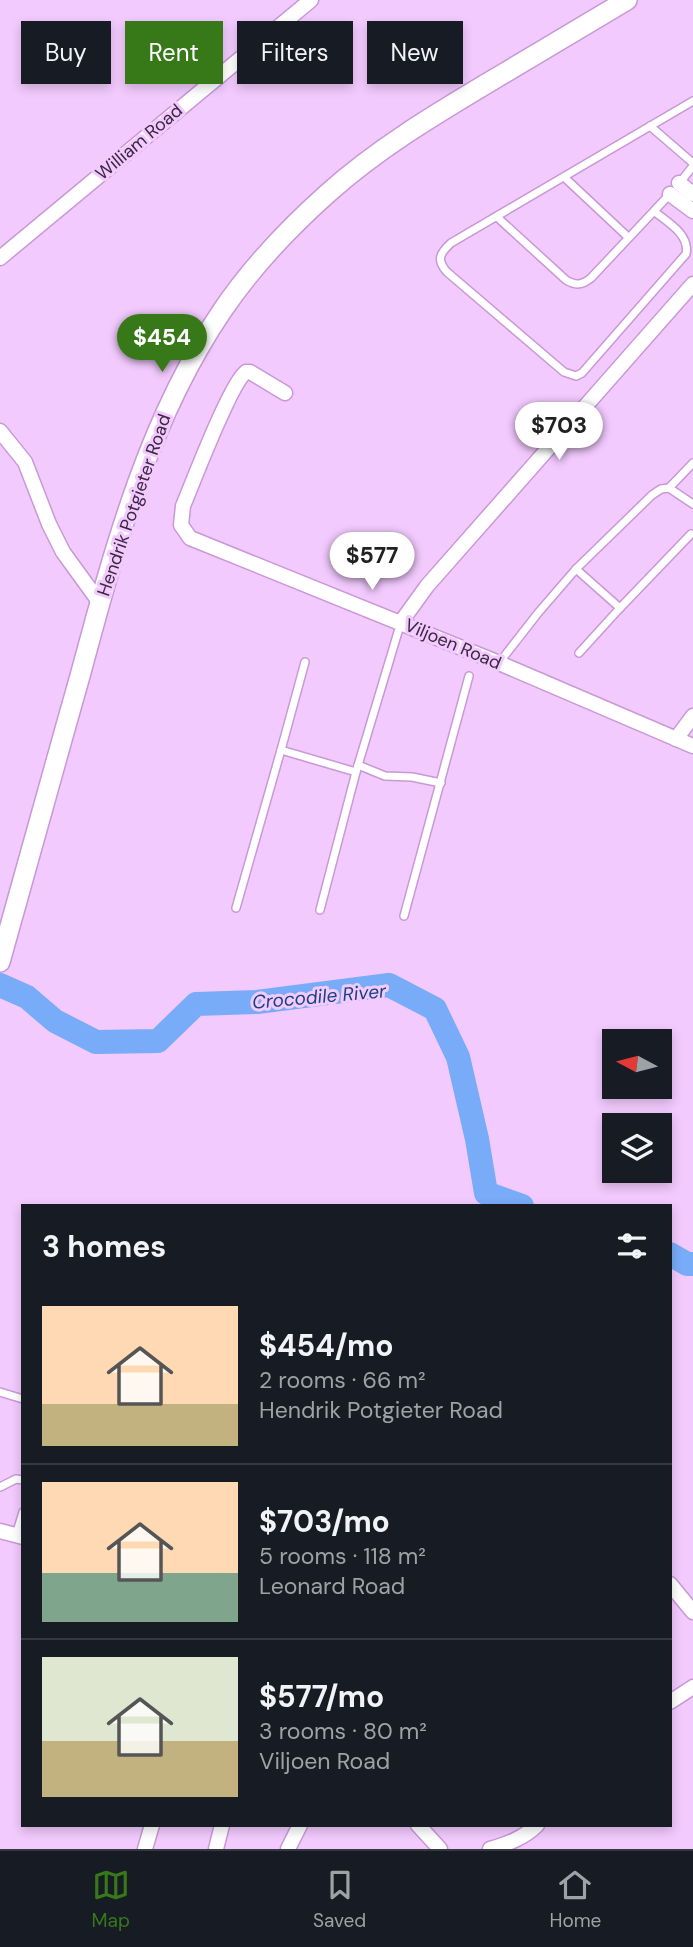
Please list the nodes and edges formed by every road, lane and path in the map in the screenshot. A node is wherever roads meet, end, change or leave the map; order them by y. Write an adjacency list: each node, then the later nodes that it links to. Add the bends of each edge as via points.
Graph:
1 (310, 0): 13 (street, William Road)
2 (627, 0): 22 (main road, Hendrik Potgieter Road, via 389,145 326,195 254,270 223,309 173,396 140,476)
3 (693, 101): 4 (lane)
4 (650, 126): 5 (lane); 6 (lane)
5 (693, 165): 7 (lane)
6 (564, 177): 11 (lane); 12 (lane)
7 (675, 189): 8 (street); 9 (street); 10 (lane)
8 (693, 194)
9 (693, 211)
10 (655, 212): 11 (lane, via 686,240 686,254 576,376 564,372 441,265 440,258 451,243); 12 (lane)
11 (497, 217): 12 (lane, via 566,280 578,285 591,278)
12 (628, 237)
13 (0, 258)
14 (693, 284): 24 (street, via 427,586)
15 (285, 393): 24 (street, Viljoen Road, via 250,372 240,377 183,506 184,532 196,542)
16 (0, 431): 22 (street, via 25,462 49,524)
17 (693, 463): 18 (lane)
18 (669, 488): 19 (lane); 21 (lane, via 652,495)
19 (693, 505)
20 (691, 534): 23 (lane)
21 (576, 569): 23 (lane); 27 (lane)
22 (100, 603): 38 (main road, Hendrik Potgieter Road)
23 (620, 608): 25 (lane)
24 (401, 622): 27 (street, Viljoen Road); 33 (lane)
25 (579, 653)
26 (304, 662): 32 (lane)
27 (499, 663): 30 (street, Viljoen Road)
28 (469, 676): 34 (lane)
29 (693, 716): 30 (street)
30 (676, 739): 31 (street, Viljoen Road)
31 (693, 746)
32 (281, 750): 33 (lane); 35 (lane)
33 (357, 769): 34 (lane); 36 (lane)
34 (441, 783): 37 (lane)
35 (236, 908)
36 (320, 910)
37 (404, 916)
38 (0, 962)
39 (0, 1392): 40 (lane)
40 (21, 1397)
41 (21, 1480): 42 (lane)
42 (0, 1486)
43 (0, 1531): 44 (street)
44 (20, 1536)
45 (672, 1586): 46 (street)
46 (693, 1612)
47 (693, 1686): 48 (street)
48 (672, 1701)
49 (151, 1827): 54 (street)
50 (222, 1827): 55 (street)
51 (299, 1827): 56 (street)
52 (420, 1827): 57 (street)
53 (535, 1827): 58 (street)
54 (145, 1849)
55 (216, 1849)
56 (288, 1849)
57 (440, 1849)
58 (490, 1849)

